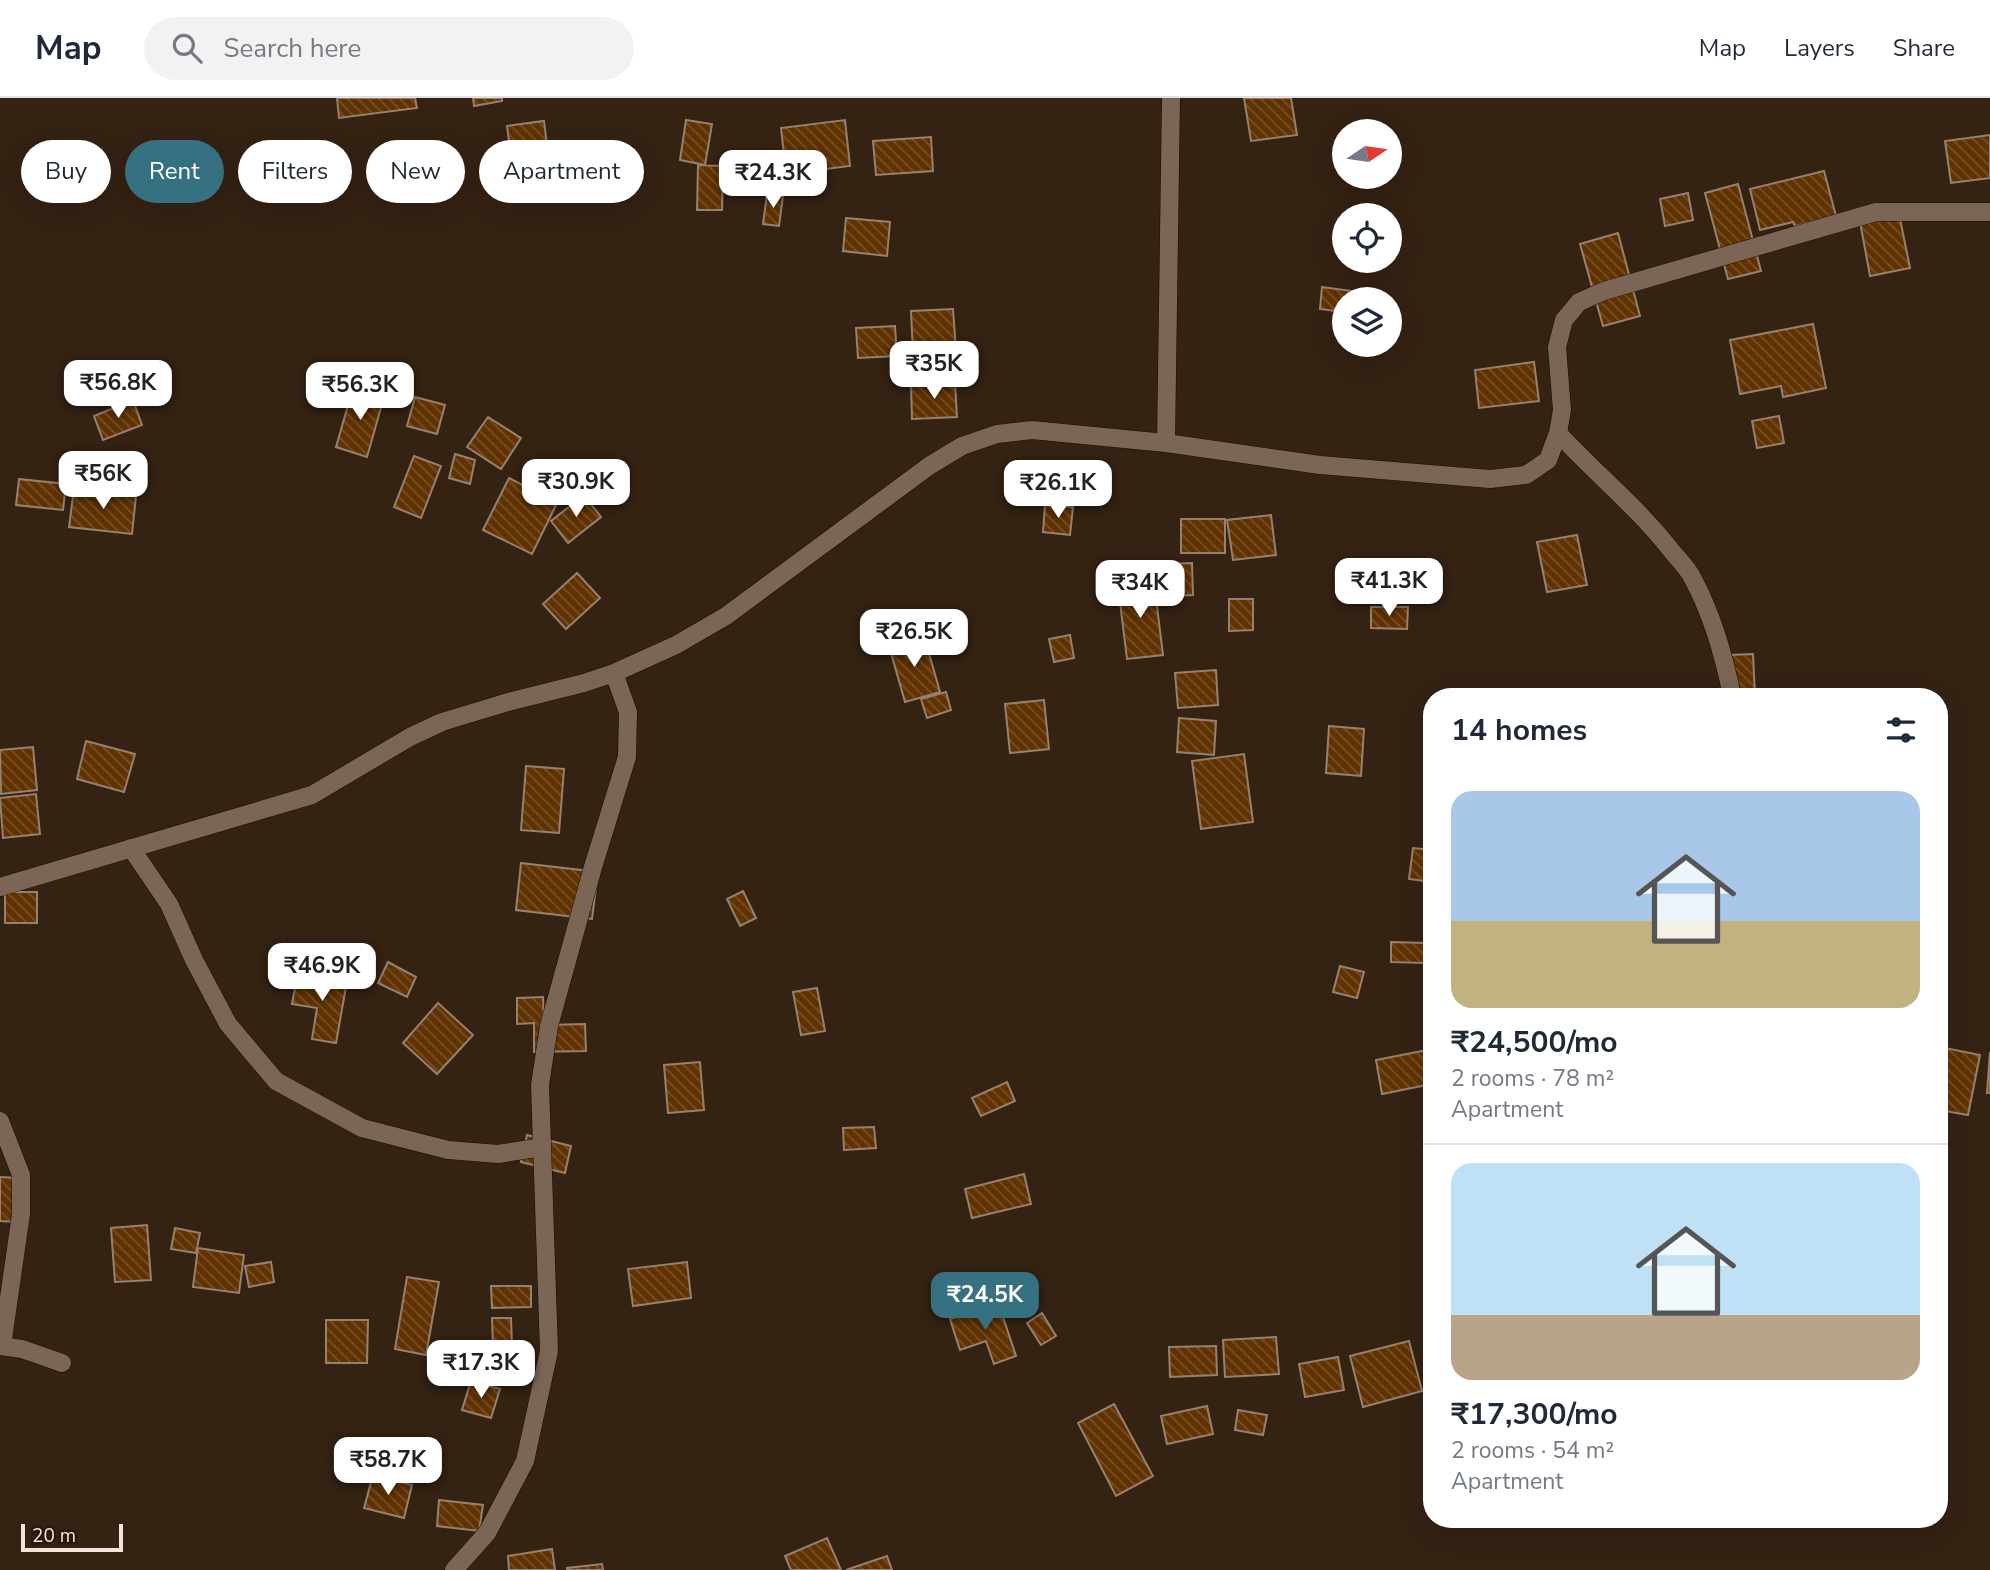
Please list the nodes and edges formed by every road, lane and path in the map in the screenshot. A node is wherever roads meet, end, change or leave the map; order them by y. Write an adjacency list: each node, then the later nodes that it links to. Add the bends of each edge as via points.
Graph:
1 (1171, 98): 4 (street)
2 (1990, 212): 3 (street, via 1876,212 1579,302 1564,320 1557,347 1562,410)
3 (1558, 433): 4 (street, via 1548,460 1526,475 1490,479 1320,465); 6 (street, via 1648,521 1692,576 1711,616)
4 (1166, 443): 5 (street, via 1032,430 997,434 962,446 726,616)
5 (614, 673): 7 (street, via 442,722 312,795); 10 (street, via 628,712 627,757 549,1026 540,1086)
6 (1730, 688)
7 (131, 848): 8 (street); 10 (street, via 169,904 228,1024 276,1082 362,1128 448,1150 498,1154)
8 (0, 887)
9 (0, 1121): 11 (street, via 20,1175 21,1214)
10 (542, 1147): 13 (street, via 549,1351 525,1461 487,1533)
11 (1, 1346): 12 (street)
12 (62, 1363)
13 (454, 1570)

